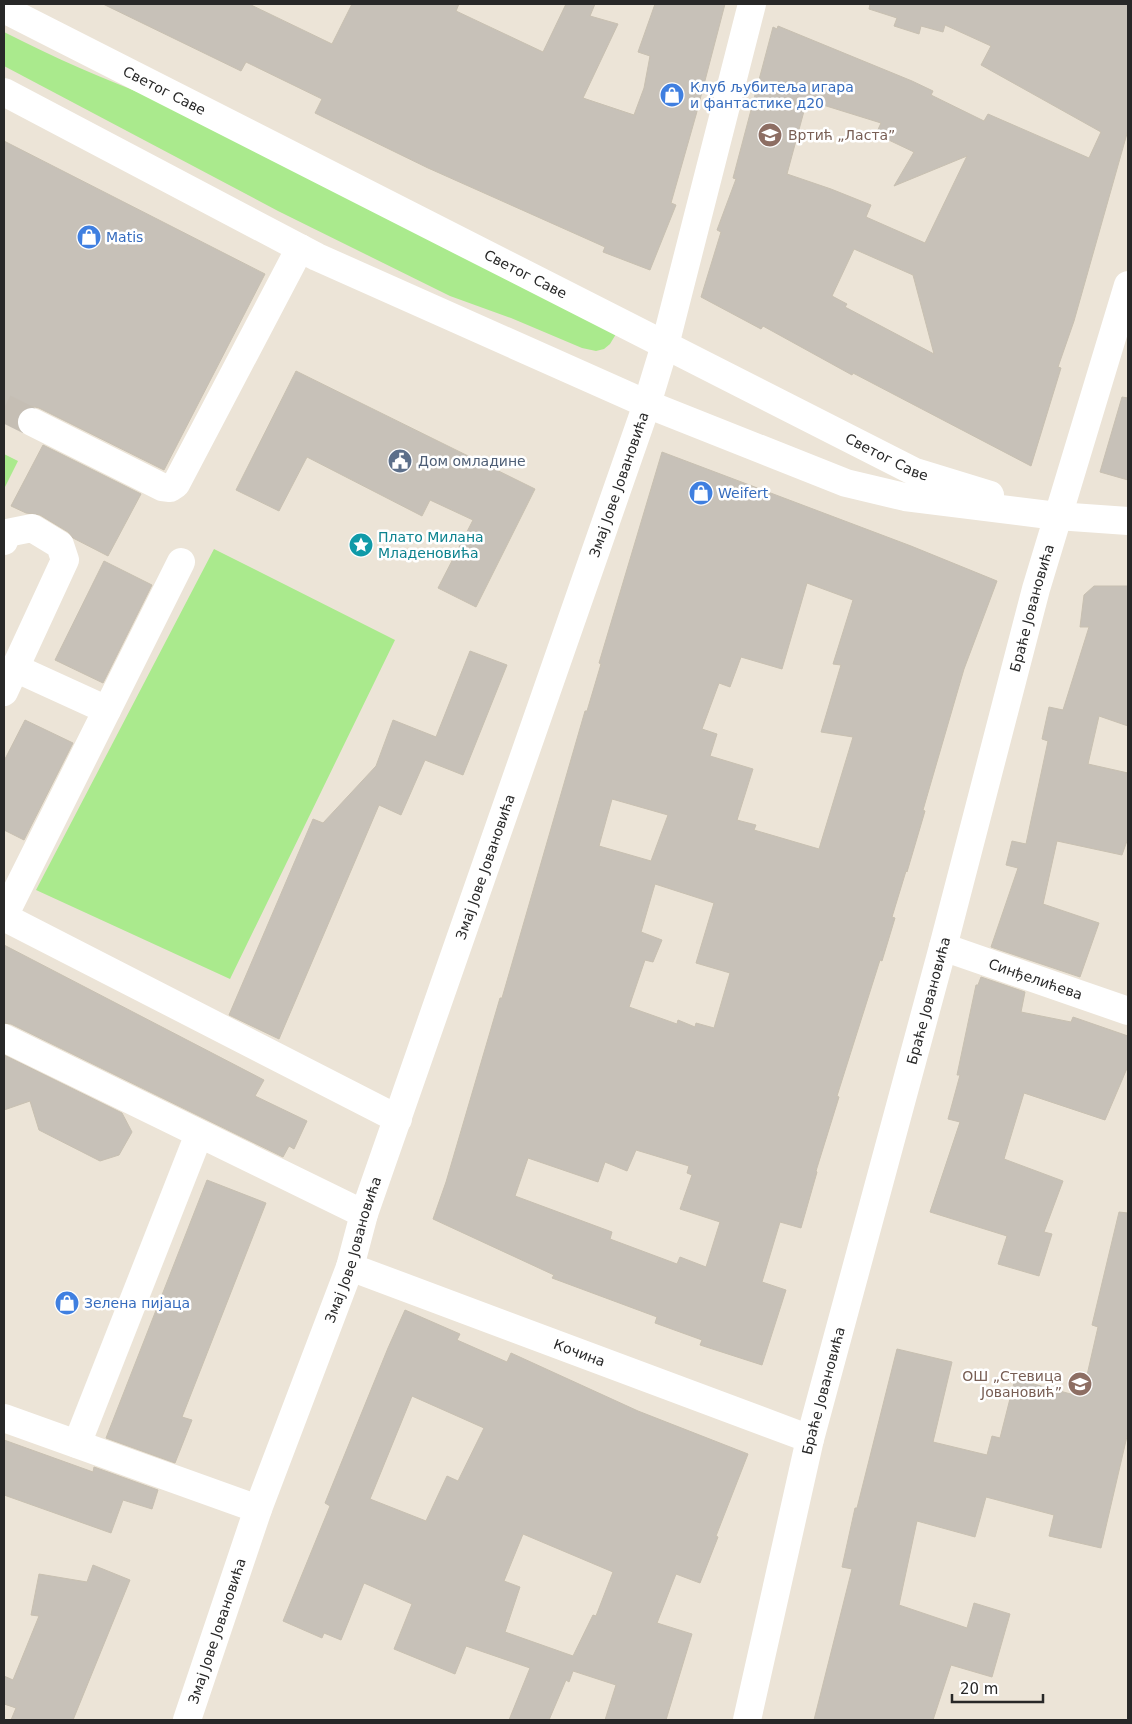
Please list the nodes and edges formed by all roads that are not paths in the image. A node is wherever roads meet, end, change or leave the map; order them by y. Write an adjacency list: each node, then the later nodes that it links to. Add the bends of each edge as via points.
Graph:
1 (752, 4): 6 (street, Змај Јове Јовановића)
2 (4, 9): 6 (street, Светог Саве)
3 (4, 92): 4 (street, Светог Саве)
4 (300, 248): 7 (street, Светог Саве); 8 (street, via 176,484 170,488 162,487)
5 (1128, 285): 9 (street, Браће Јовановића)
6 (665, 345): 7 (street, Змај Јове Јовановића); 9 (street, Светог Саве, via 915,472)
7 (647, 404): 9 (street, Светог Саве, via 846,483 904,497); 20 (street, Змај Јове Јовановића)
8 (32, 422)
9 (1057, 516): 10 (street, Светог Саве); 17 (street, Браће Јовановића)
10 (1128, 521)
11 (4, 540): 13 (street, via 8,532 32,528 60,544 65,560)
12 (181, 562): 15 (street)
13 (15, 668): 14 (street); 15 (street)
14 (4, 692)
15 (107, 710): 16 (street)
16 (4, 916): 20 (street)
17 (943, 947): 18 (street, Синђелићева); 25 (street, Браће Јовановића)
18 (1128, 1011)
19 (4, 1038): 21 (street)
20 (398, 1119): 22 (street, Змај Јове Јовановића)
21 (199, 1134): 22 (street); 26 (street)
22 (364, 1214): 23 (street, Змај Јове Јовановића)
23 (350, 1267): 25 (street, Кочина); 27 (street, Змај Јове Јовановића)
24 (4, 1418): 26 (street)
25 (810, 1439): 29 (street, Браће Јовановића)
26 (77, 1444): 27 (street)
27 (258, 1508): 28 (street, Змај Јове Јовановића)
28 (187, 1720)
29 (747, 1720)

